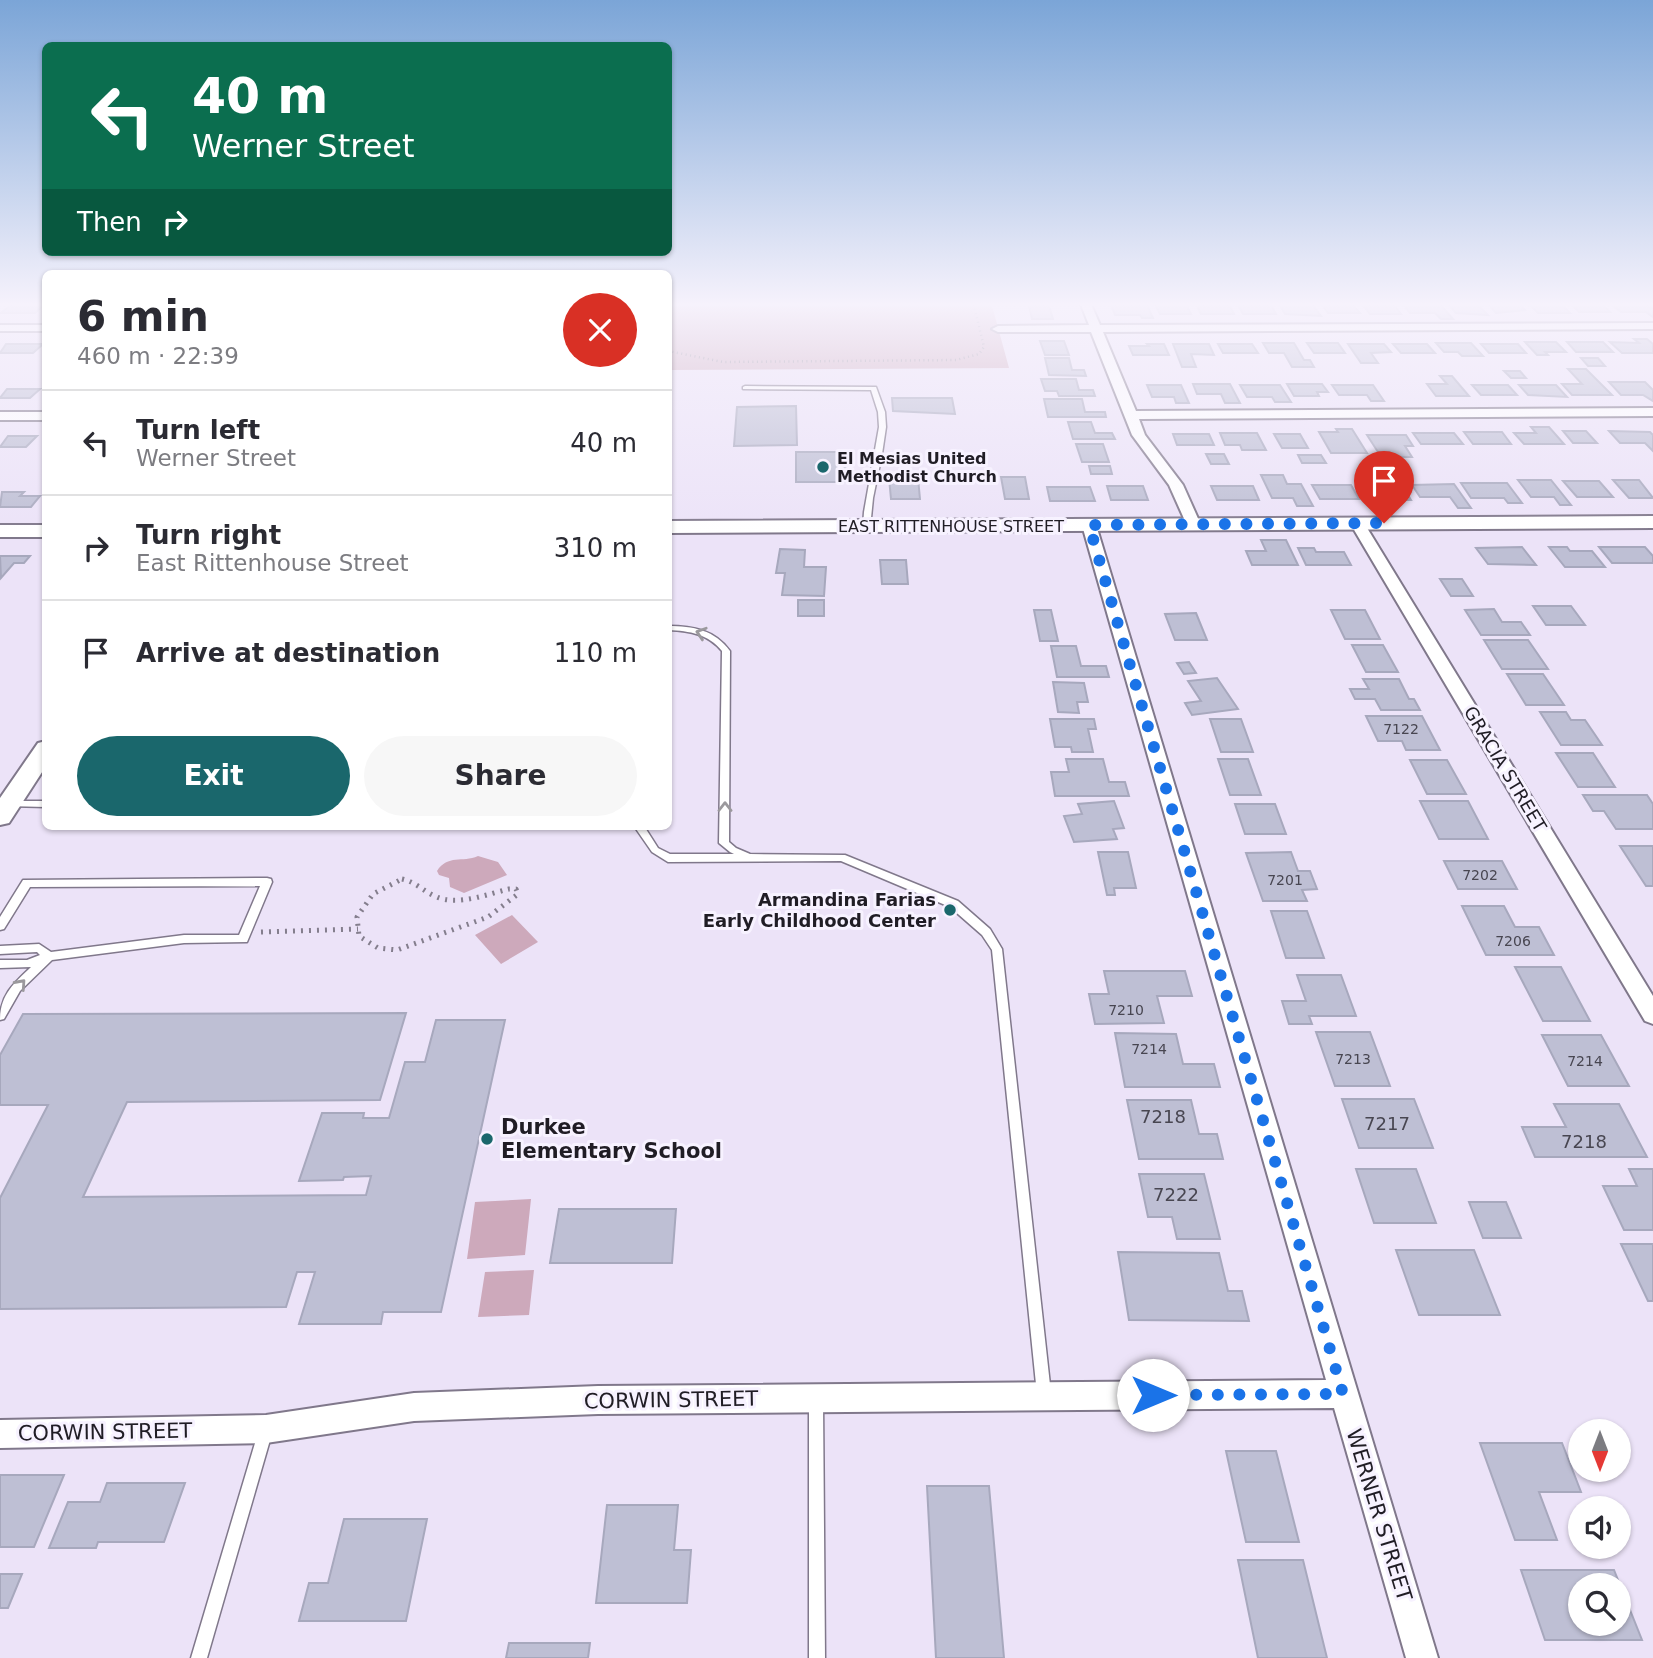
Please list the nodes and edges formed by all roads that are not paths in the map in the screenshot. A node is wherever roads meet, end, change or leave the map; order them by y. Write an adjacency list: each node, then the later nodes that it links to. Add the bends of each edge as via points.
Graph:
1 (1117, 379): 4 (street)
2 (745, 388): 11 (lane, via 874,388 882,415)
3 (1653, 412): 4 (street)
4 (1131, 415): 8 (street, via 1145,446 1176,485)
5 (0, 416): 6 (street)
6 (42, 416)
7 (1653, 522): 9 (street, EAST RITTENHOUSE STREET)
8 (1193, 523): 9 (street, EAST RITTENHOUSE STREET); 10 (street, EAST RITTENHOUSE STREET)
9 (1357, 523): 25 (street, GRACIA STREET)
10 (1089, 525): 11 (street, EAST RITTENHOUSE STREET); 27 (street, WERNER STREET)
11 (867, 526): 12 (street, EAST RITTENHOUSE STREET)
12 (672, 527)
13 (0, 531): 14 (street)
14 (42, 531)
15 (672, 629): 20 (lane, one-way to 15, via 739,854 724,843 726,651 705,633)
16 (42, 754): 18 (street)
17 (42, 805): 18 (lane)
18 (2, 813)
19 (642, 830): 20 (lane, via 655,850 668,858)
20 (753, 856): 28 (lane, via 842,857 954,904 986,932 997,949)
21 (0, 926): 23 (lane, via 27,883 267,882 243,939 184,939)
22 (0, 950): 23 (lane, via 39,948)
23 (49, 956): 24 (lane, via 27,964); 26 (lane, one-way to 23, via 16,988)
24 (0, 964)
25 (1653, 1015)
26 (0, 1016)
27 (1343, 1394): 28 (street, CORWIN STREET); 34 (street, WERNER STREET)
28 (1044, 1395): 29 (street, CORWIN STREET)
29 (816, 1397): 30 (street, CORWIN STREET, via 414,1407); 33 (lane)
30 (266, 1429): 31 (street, CORWIN STREET); 32 (lane)
31 (0, 1434)
32 (199, 1658)
33 (817, 1658)
34 (1422, 1658)

